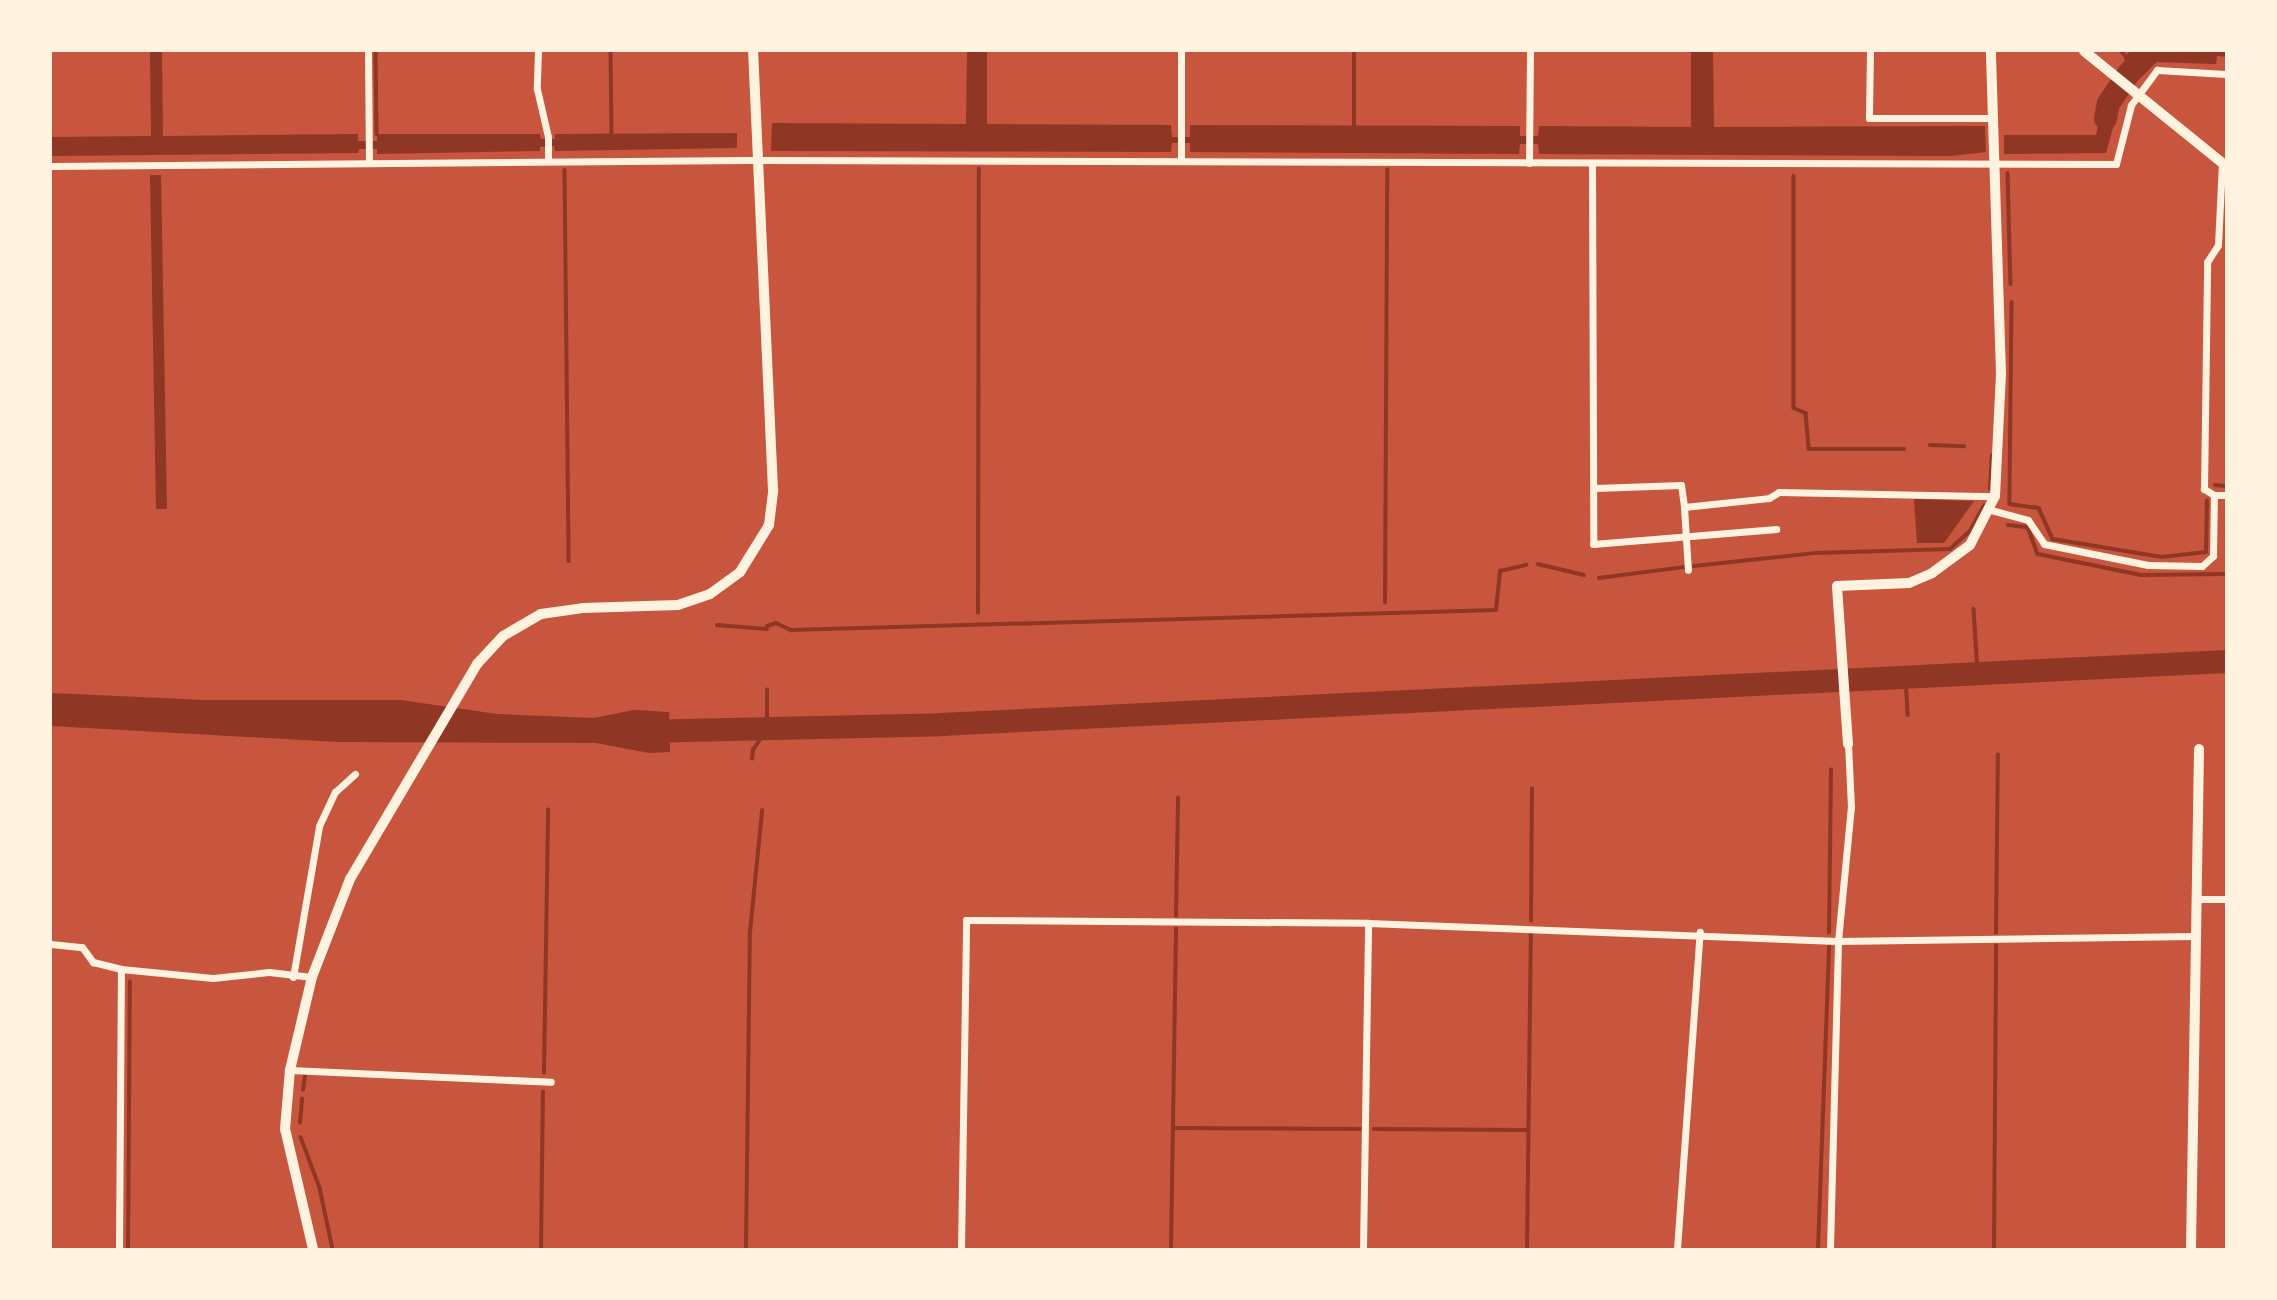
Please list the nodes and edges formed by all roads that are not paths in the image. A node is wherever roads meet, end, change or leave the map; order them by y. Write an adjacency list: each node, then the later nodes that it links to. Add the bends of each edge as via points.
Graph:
1 (368, 51): 15 (street)
2 (538, 51): 14 (street, via 537,89 548,137)
3 (753, 51): 12 (main road)
4 (1181, 51): 13 (street)
5 (1530, 51): 16 (street)
6 (1870, 51): 11 (street, via 1870,118)
7 (1991, 51): 11 (main road)
8 (2084, 51): 10 (highway)
9 (2226, 74): 10 (street, via 2157,71)
10 (2134, 90): 18 (street, via 2116,164); 19 (highway)
11 (1993, 118): 18 (main road)
12 (754, 160): 13 (street); 14 (street); 42 (main road, via 773,490 769,525 759,547 740,572 710,594 678,605 541,614 503,636 477,664 350,879)
13 (1181, 160): 16 (street)
14 (548, 161): 15 (street)
15 (369, 163): 20 (street)
16 (1529, 163): 17 (street)
17 (1592, 163): 18 (street); 21 (street)
18 (1995, 165): 24 (main road, via 2001,374)
19 (2224, 165): 22 (street, via 2218,244 2207,262 2204,489)
20 (51, 166)
21 (1595, 488): 25 (street, via 1681,485); 28 (street, via 1593,544)
22 (2214, 495): 23 (street); 26 (street, via 2213,556 2203,566 2148,565 2044,544 2028,520)
23 (2226, 495)
24 (1995, 496): 25 (street, via 1779,492 1769,498); 26 (main road)
25 (1684, 506): 28 (street)
26 (1991, 510): 30 (main road, via 1970,545 1932,573 1909,583 1837,586)
27 (1776, 529): 28 (street)
28 (1686, 536): 29 (street)
29 (1688, 570)
30 (1848, 740): 38 (street, via 1851,807)
31 (2199, 749): 33 (main road)
32 (355, 775): 41 (street, via 335,792 319,826)
33 (2196, 899): 34 (street); 37 (main road)
34 (2226, 899)
35 (1368, 923): 36 (street); 47 (street, via 966,920); 48 (street)
36 (1700, 932): 38 (street); 49 (street)
37 (2195, 936): 38 (street); 51 (main road)
38 (1838, 941): 50 (street)
39 (51, 944): 40 (street, via 82,947 93,961)
40 (121, 969): 41 (street, via 213,978 269,972); 45 (street)
41 (293, 977): 42 (street)
42 (312, 977): 43 (main road)
43 (290, 1070): 44 (street); 46 (main road, via 285,1129)
44 (551, 1082)
45 (119, 1249)
46 (313, 1249)
47 (961, 1249)
48 (1363, 1249)
49 (1677, 1249)
50 (1830, 1249)
51 (2191, 1249)

